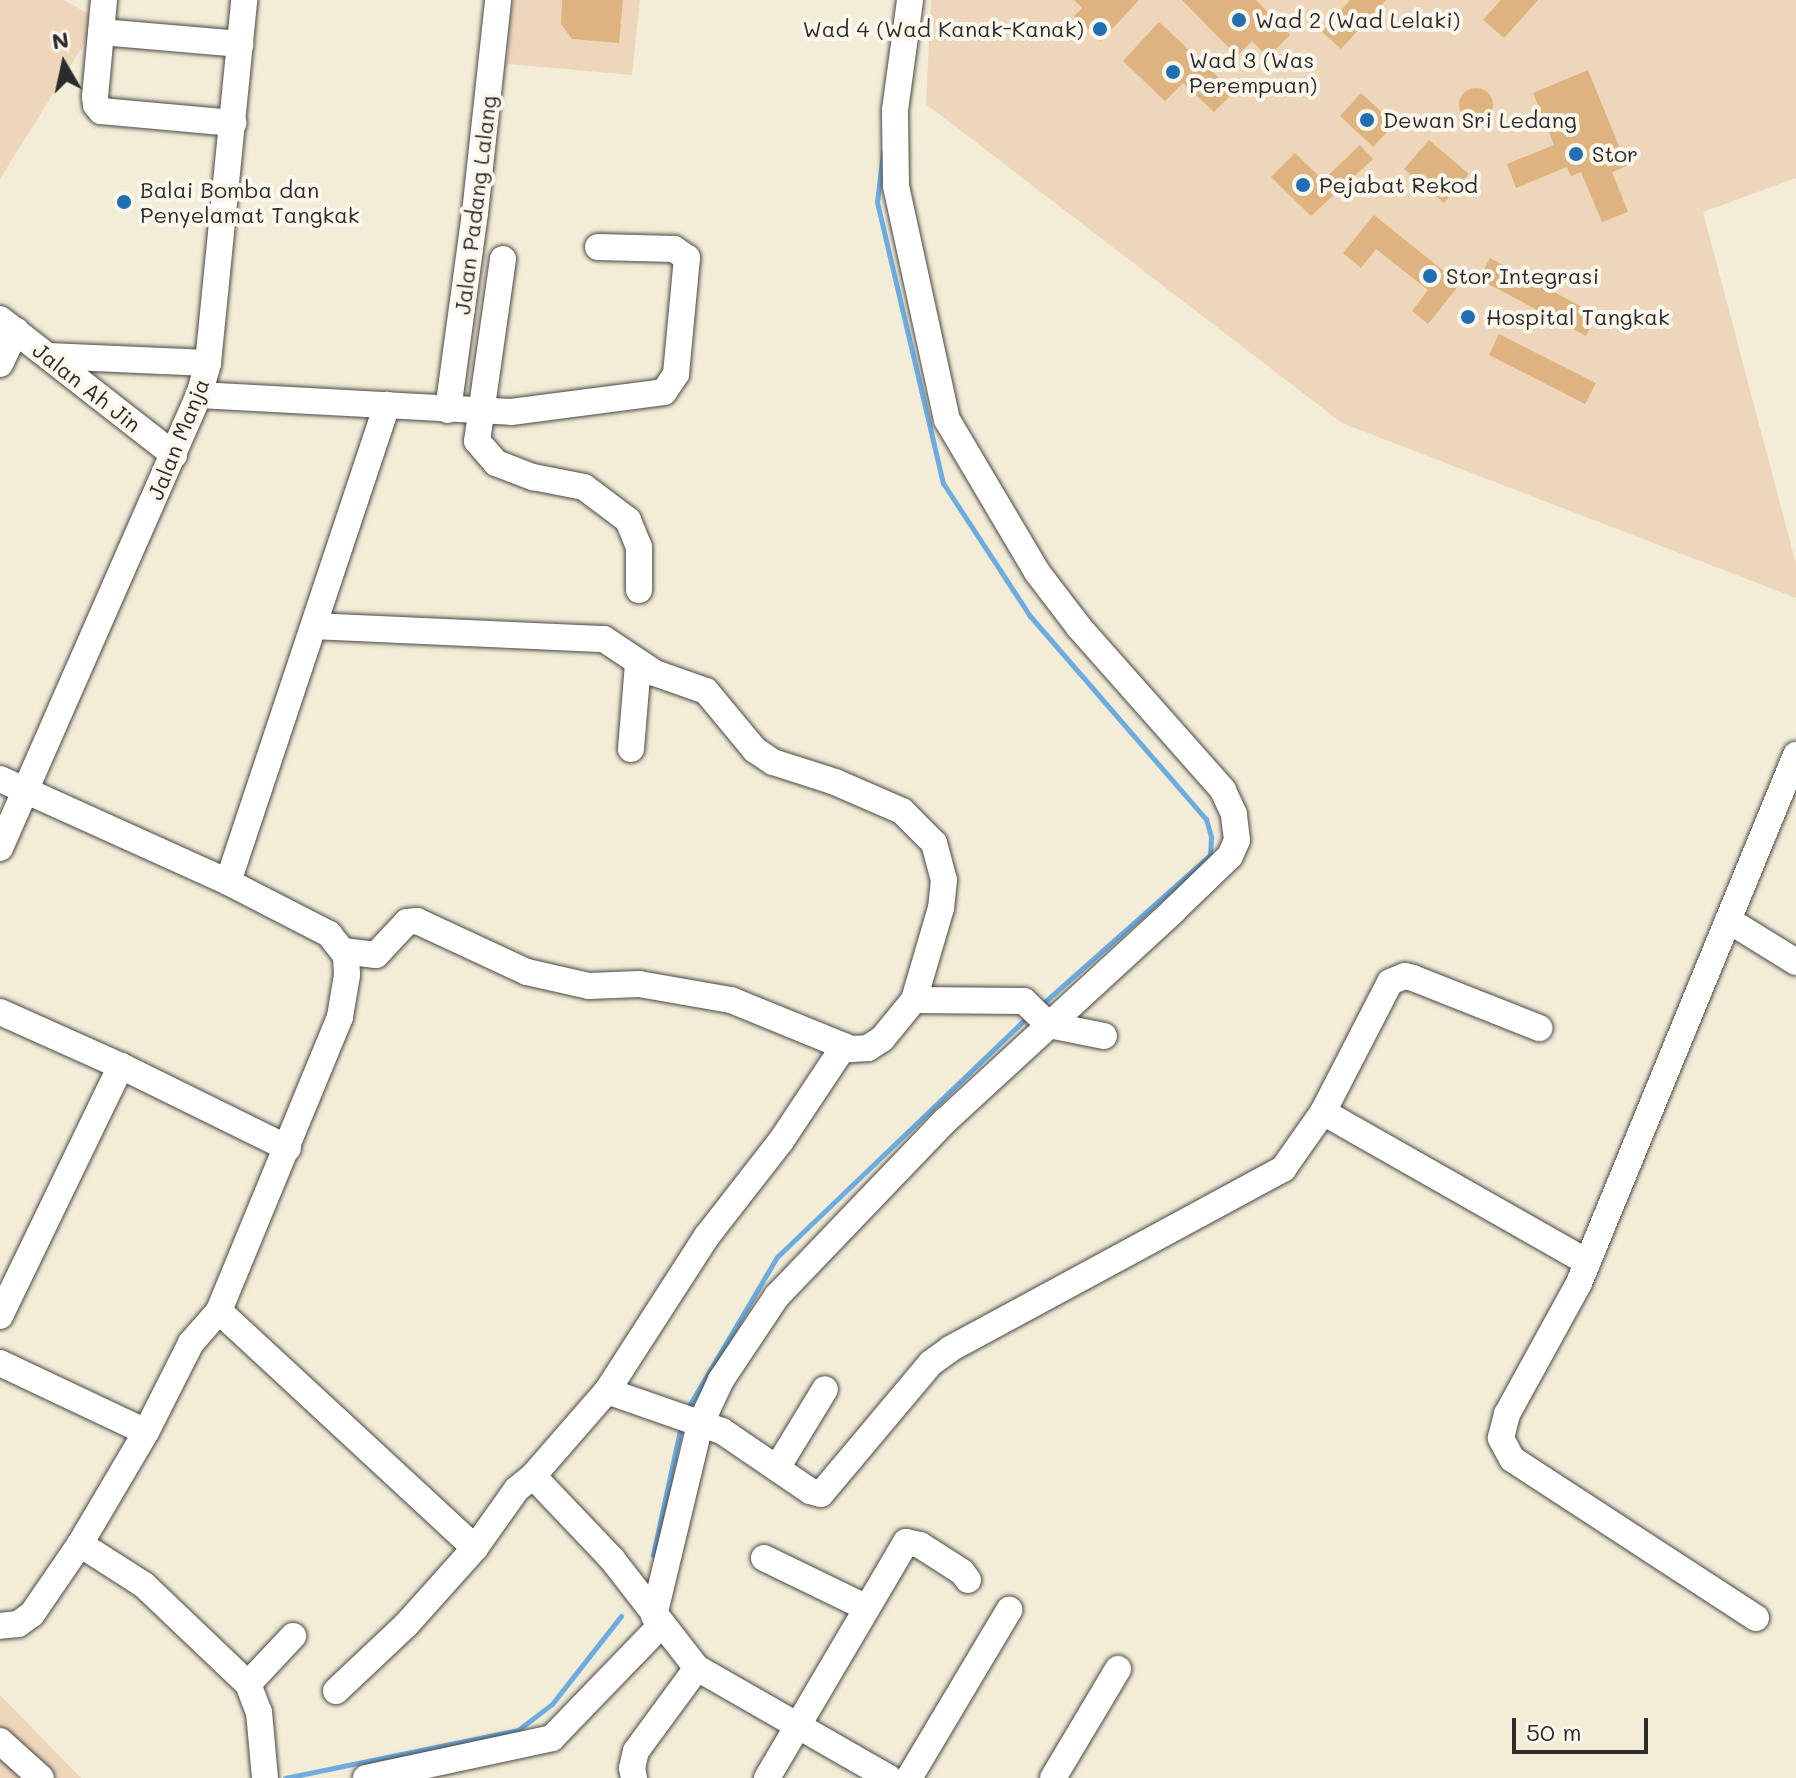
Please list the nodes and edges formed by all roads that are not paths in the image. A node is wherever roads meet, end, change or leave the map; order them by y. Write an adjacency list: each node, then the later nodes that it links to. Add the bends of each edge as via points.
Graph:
1 (104, 0): 5 (street)
2 (244, 0): 6 (street, Jalan Manja)
3 (498, 0): 16 (street, Jalan Padang Lalang)
4 (910, 0): 33 (street, via 895,110 896,186 947,420 1037,572 1223,790 1238,827 1230,856)
5 (101, 32): 6 (street); 7 (street, via 95,97 101,111)
6 (240, 44): 7 (street, Jalan Manja)
7 (233, 123): 12 (street, Jalan Manja)
8 (598, 247): 17 (street, via 684,253 688,263 674,381 657,394)
9 (503, 259): 17 (street)
10 (8, 325): 11 (street, Jalan Ah Jin); 13 (street)
11 (48, 356): 12 (street); 18 (street, Jalan Ah Jin)
12 (208, 363): 14 (street, Jalan Manja)
13 (0, 364)
14 (199, 395): 15 (street); 18 (street, Jalan Manja)
15 (387, 405): 16 (street); 20 (street)
16 (448, 410): 17 (street)
17 (481, 412): 19 (street, via 477,441 496,463 584,487 628,520 639,547)
18 (174, 455): 25 (street, Jalan Manja)
19 (639, 590)
20 (314, 626): 21 (street, via 604,639); 27 (street)
21 (638, 664): 22 (street); 31 (street, via 706,691 755,750 773,762 835,782 922,826 934,843 944,880)
22 (631, 749)
23 (1796, 755): 28 (street)
24 (0, 779): 25 (street)
25 (26, 793): 26 (street, Jalan Manja); 27 (street)
26 (0, 848)
27 (228, 882): 29 (street, via 329,934)
28 (1728, 920): 30 (street); 40 (street)
29 (343, 951): 36 (street, via 376,955 407,922 417,921 527,972 589,986 639,984 731,1000); 39 (street, via 347,975 340,1017)
30 (1796, 962)
31 (914, 1000): 33 (street, via 1024,1001); 36 (street, via 882,1039 868,1048)
32 (0, 1012): 37 (street)
33 (1041, 1017): 35 (street); 46 (street, via 777,1296 721,1380)
34 (1539, 1028): 38 (street, via 1413,978 1397,978 1385,988)
35 (1104, 1036)
36 (844, 1046): 45 (street, via 781,1141 683,1271)
37 (121, 1066): 39 (street); 42 (street)
38 (1323, 1112): 40 (street); 48 (street, via 1283,1169 931,1363 826,1492 815,1494)
39 (288, 1148): 41 (street)
40 (1587, 1262): 56 (street, via 1507,1414 1501,1438 1507,1452)
41 (219, 1311): 47 (street, via 191,1343); 51 (street)
42 (0, 1316)
43 (0, 1363): 47 (street)
44 (825, 1389): 48 (street)
45 (607, 1391): 46 (street); 49 (street)
46 (700, 1425): 48 (street, via 736,1439); 57 (street)
47 (146, 1432): 50 (street)
48 (777, 1468)
49 (533, 1476): 51 (street, via 517,1489); 57 (street, via 612,1559)
50 (80, 1544): 58 (street, via 32,1614 18,1624); 62 (street, via 144,1585)
51 (475, 1548): 63 (street, via 407,1624)
52 (764, 1558): 54 (street)
53 (968, 1580): 54 (street, via 929,1551 906,1542)
54 (867, 1608): 64 (street)
55 (1009, 1610): 72 (street)
56 (1756, 1618)
57 (658, 1620): 60 (street); 68 (street, via 552,1738)
58 (0, 1626)
59 (293, 1636): 62 (street)
60 (697, 1668): 64 (street); 69 (street, via 636,1751)
61 (1118, 1669): 73 (street)
62 (248, 1684): 67 (street, via 259,1712)
63 (336, 1691)
64 (798, 1725): 70 (street); 71 (street)
65 (0, 1741): 66 (street)
66 (41, 1778)
67 (265, 1778)
68 (366, 1778)
69 (634, 1778)
70 (767, 1778)
71 (889, 1778)
72 (909, 1778)
73 (1053, 1778)

